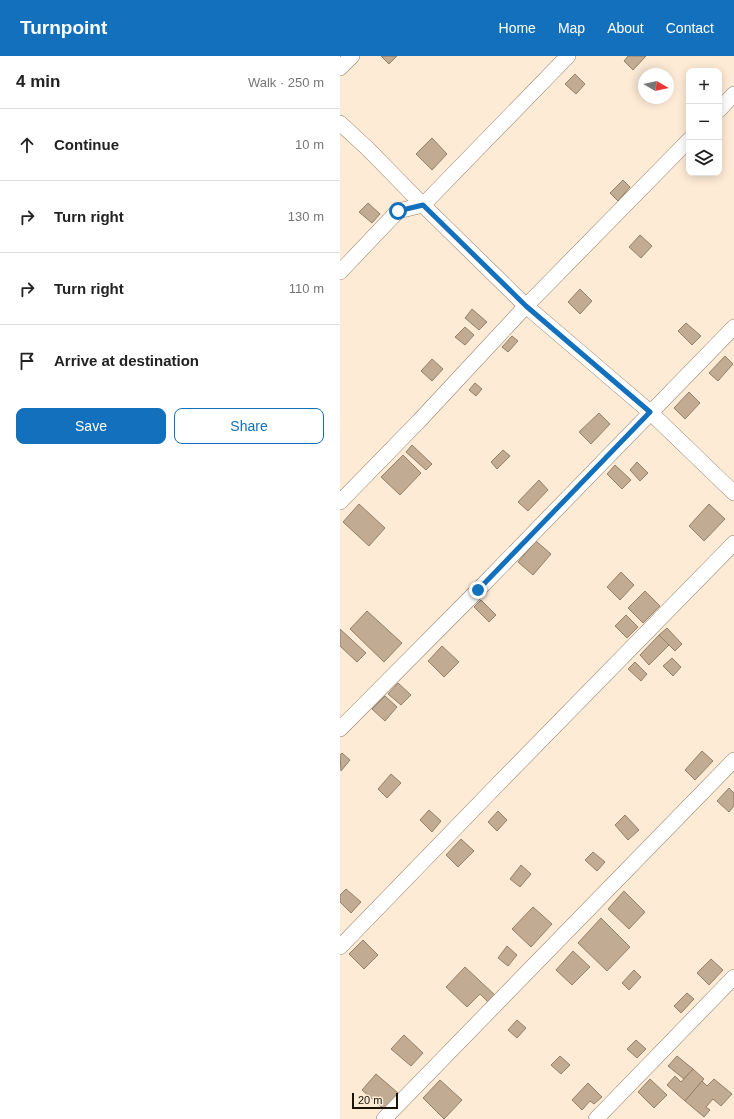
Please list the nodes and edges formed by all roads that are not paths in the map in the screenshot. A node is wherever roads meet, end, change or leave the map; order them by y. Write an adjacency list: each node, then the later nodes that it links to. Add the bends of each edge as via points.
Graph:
1 (352, 56): 3 (street)
2 (568, 56): 8 (street)
3 (340, 68)
4 (734, 94): 5 (street)
5 (722, 107)
6 (340, 123): 8 (street)
7 (686, 143): 10 (street)
8 (423, 205): 9 (street, via 398,211); 10 (street)
9 (340, 272)
10 (526, 306): 12 (street); 14 (street)
11 (734, 327): 12 (street)
12 (650, 412): 13 (street); 16 (street)
13 (734, 493)
14 (340, 502)
15 (734, 543): 18 (street)
16 (340, 728)
17 (734, 760): 20 (street)
18 (340, 947)
19 (734, 977): 21 (street)
20 (384, 1119)
21 (596, 1119)

